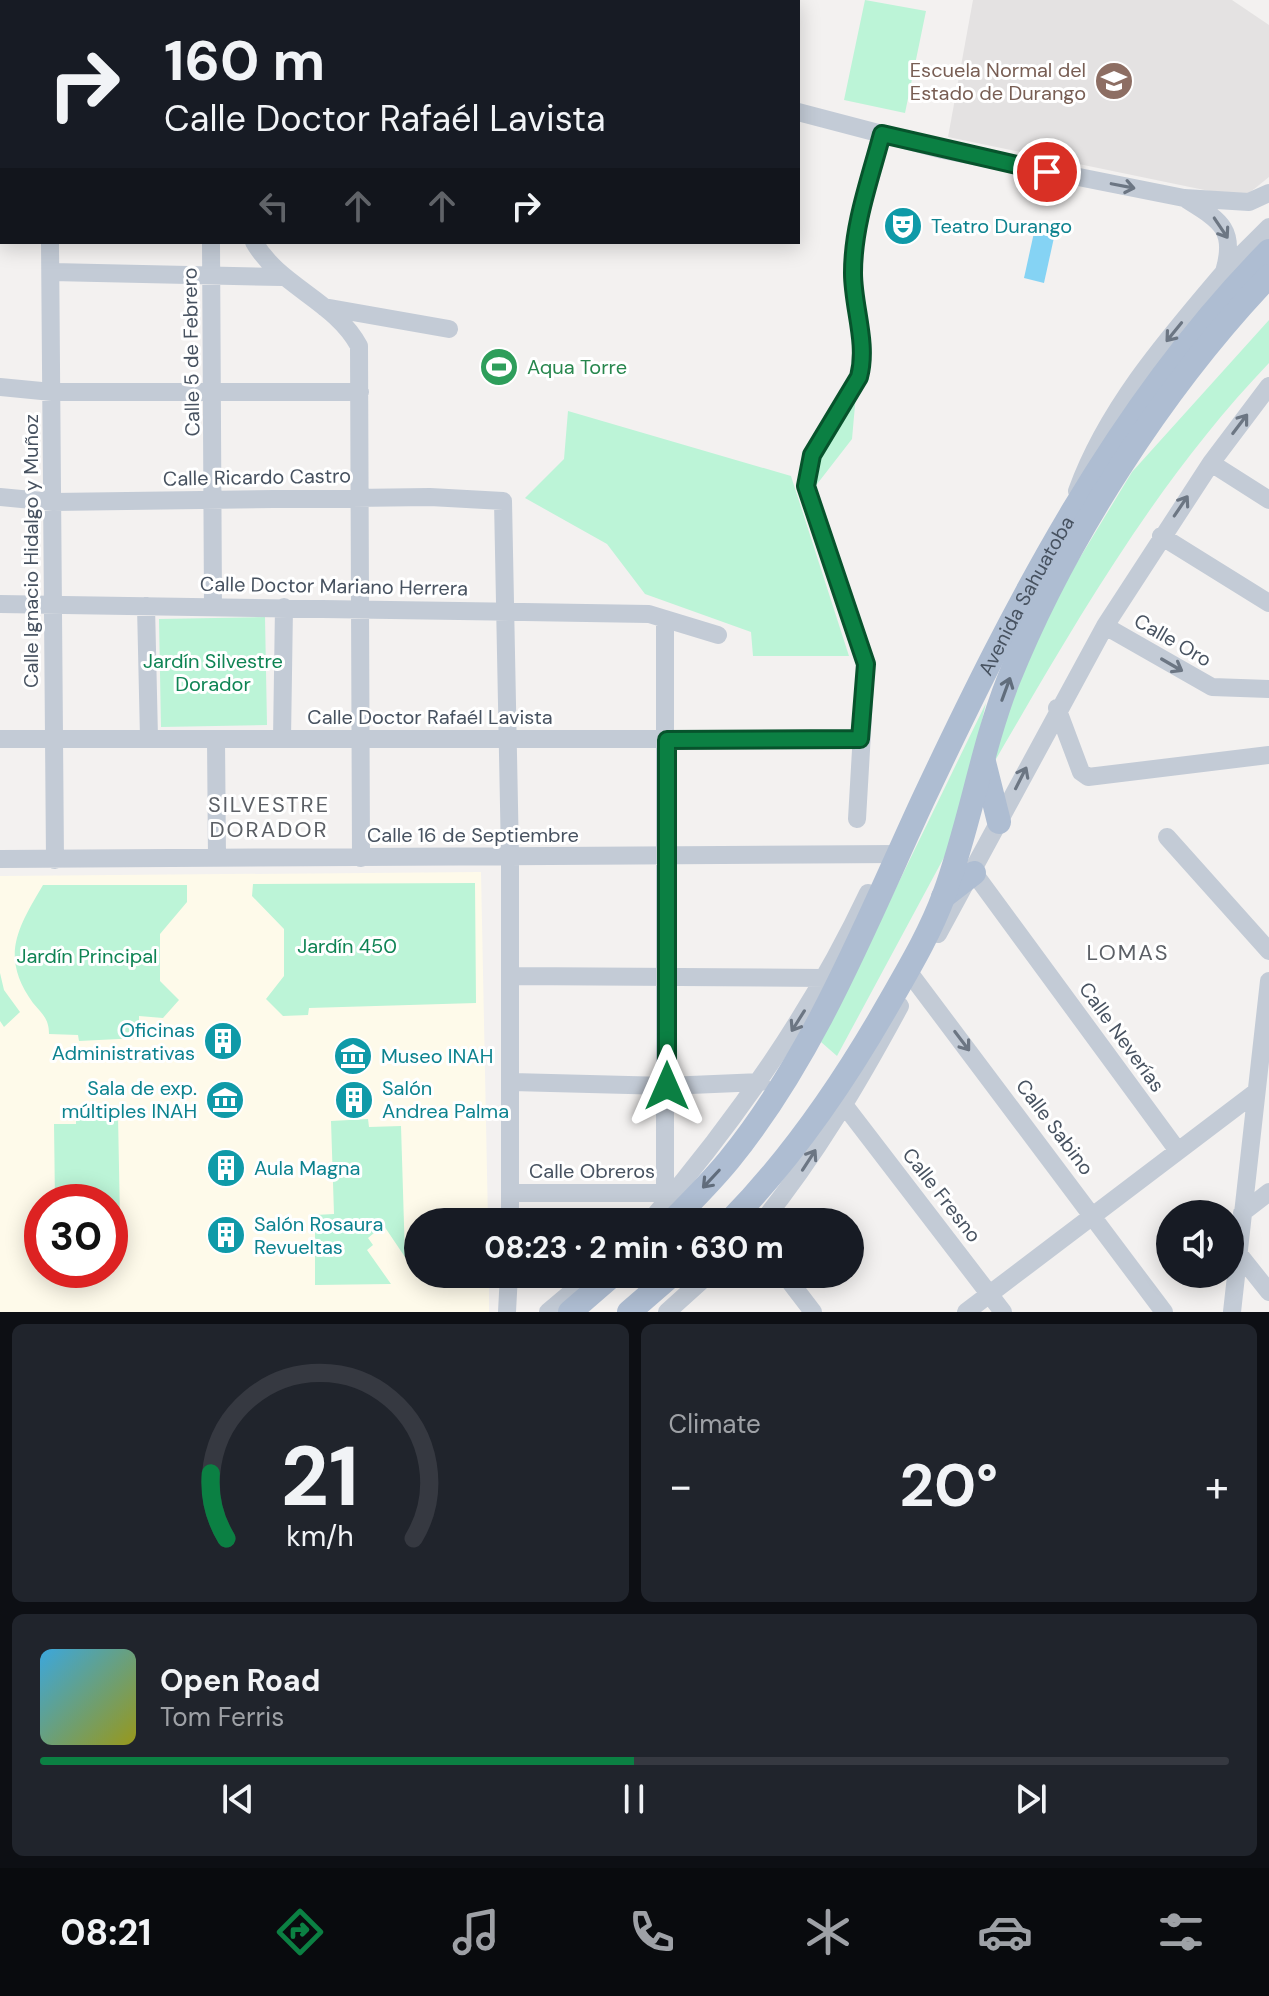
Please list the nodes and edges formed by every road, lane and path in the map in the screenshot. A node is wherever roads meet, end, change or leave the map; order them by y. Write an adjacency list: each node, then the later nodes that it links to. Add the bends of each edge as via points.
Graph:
1 (800, 113): 2 (street)
2 (882, 134): 4 (street, one-way to 4); 50 (street, via 854,243 854,299 863,363 812,455 807,476 813,513 866,664)
3 (1269, 193): 4 (street, via 1249,202)
4 (1184, 198): 11 (street, one-way to 11, via 1227,232)
5 (1269, 227): 11 (street)
6 (50, 244): 10 (street, Calle Ignacio Hidalgo y Muñoz)
7 (211, 244): 12 (street, Calle 5 de Febrero)
8 (256, 244): 14 (street)
9 (1269, 251): 22 (main road, Avenida Sahuatoba, via 1172,365)
10 (52, 272): 12 (street); 19 (street, Calle Ignacio Hidalgo y Muñoz)
11 (1224, 272): 29 (street, one-way to 29, via 1131,389 1088,461)
12 (213, 276): 14 (street); 20 (street, Calle 5 de Febrero)
13 (1269, 276): 22 (main road, Avenida Sahuatoba)
14 (282, 277): 15 (street)
15 (324, 307): 16 (street); 21 (street, via 359,346)
16 (449, 329)
17 (1269, 386): 23 (street, Avenida Sahuatoba, one-way to 17)
18 (0, 387): 19 (street)
19 (52, 392): 20 (street); 28 (street, Calle Ignacio Hidalgo y Muñoz)
20 (214, 392): 21 (street); 26 (street, Calle 5 de Febrero)
21 (360, 392): 25 (street)
22 (1128, 442): 29 (main road, Avenida Sahuatoba); 54 (main road, Avenida Sahuatoba, one-way to 22, via 1041,605)
23 (1211, 463): 27 (street); 30 (street, Avenida Sahuatoba, one-way to 23)
24 (0, 497): 28 (street, Calle Ricardo Castro)
25 (361, 498): 26 (street, Calle Ricardo Castro); 37 (street); 38 (street, Calle Ricardo Castro, via 503,501)
26 (214, 500): 28 (street, Calle Ricardo Castro); 34 (street, Calle 5 de Febrero)
27 (1269, 500)
28 (53, 502): 35 (street, Calle Ignacio Hidalgo y Muñoz)
29 (1069, 515): 58 (main road, Avenida Sahuatoba)
30 (1161, 536): 31 (street); 40 (street, Avenida Sahuatoba)
31 (1269, 603)
32 (0, 604): 35 (street, Calle Doctor Mariano Herrera)
33 (146, 606): 34 (street, Calle Doctor Mariano Herrera); 35 (street, Calle Doctor Mariano Herrera); 44 (street)
34 (213, 606): 36 (street, Calle Doctor Mariano Herrera)
35 (53, 607): 52 (street, Calle Ignacio Hidalgo y Muñoz)
36 (284, 607): 37 (street, Calle Doctor Mariano Herrera); 47 (street)
37 (361, 608): 38 (street, Calle Doctor Mariano Herrera); 48 (street)
38 (504, 611): 39 (street, Calle Doctor Mariano Herrera, via 649,614); 49 (street)
39 (665, 622): 41 (street, Calle Doctor Mariano Herrera); 51 (street)
40 (1105, 626): 42 (street, Calle Oro, one-way to 42, via 1212,687); 43 (street, Avenida Sahuatoba)
41 (718, 635)
42 (1269, 689)
43 (1057, 708): 53 (street, via 1081,772 1088,777); 56 (street, Avenida Sahuatoba, one-way to 43)
44 (149, 738): 46 (street, Calle Doctor Rafaél Lavista); 52 (street, Calle Doctor Rafaél Lavista)
45 (0, 739): 52 (street, Calle Doctor Rafaél Lavista)
46 (216, 739): 47 (street, Calle Doctor Rafaél Lavista); 60 (street)
47 (282, 739): 48 (street, Calle Doctor Rafaél Lavista)
48 (362, 739): 49 (street, Calle Doctor Rafaél Lavista); 62 (street)
49 (508, 739): 51 (street, Calle Doctor Rafaél Lavista); 59 (street)
50 (860, 739): 51 (street, Calle Doctor Rafaél Lavista); 55 (street)
51 (667, 740): 61 (street)
52 (54, 741): 64 (street, Calle Ignacio Hidalgo y Muñoz)
53 (1269, 755)
54 (983, 758): 56 (main road); 65 (main road, Avenida Sahuatoba)
55 (857, 819)
56 (999, 822): 65 (street, Avenida Sahuatoba)
57 (1167, 837): 66 (street)
58 (893, 854): 61 (street, Calle 16 de Septiembre); 70 (street, Avenida Sahuatoba); 84 (main road, Avenida Sahuatoba, one-way to 84, via 790,1072 729,1160)
59 (510, 856): 61 (street, Calle 16 de Septiembre); 62 (street, Calle 16 de Septiembre); 69 (street)
60 (217, 857): 62 (street, Calle 16 de Septiembre); 64 (street, Calle 16 de Septiembre)
61 (668, 857): 67 (street)
62 (361, 858)
63 (0, 859): 64 (street, Calle 16 de Septiembre)
64 (55, 860)
65 (963, 872): 68 (street, Avenida Sahuatoba); 68 (main road, via 943,897); 77 (street, Calle Neverías)
66 (1269, 951)
67 (666, 975): 69 (street); 70 (street); 74 (street)
68 (911, 975): 76 (street, Avenida Sahuatoba); 85 (main road, Avenida Sahuatoba, via 781,1166); 88 (street, Calle Sabino, one-way to 88)
69 (511, 976): 72 (street)
70 (825, 978): 73 (street, Avenida Sahuatoba, one-way to 73)
71 (1269, 981): 75 (street)
72 (512, 1082): 74 (street); 79 (street)
73 (761, 1082): 74 (street); 80 (street, Avenida Sahuatoba)
74 (667, 1086): 80 (street)
75 (1256, 1092): 77 (street); 81 (street)
76 (845, 1106): 86 (street, Avenida Sahuatoba, one-way to 76); 99 (street, Calle Fresno)
77 (1178, 1151): 88 (street)
78 (1269, 1192): 87 (street)
79 (511, 1193): 80 (street, Calle Obreros); 82 (street)
80 (670, 1193): 83 (street, Avenida Sahuatoba)
81 (1244, 1200)
82 (510, 1208)
83 (659, 1208)
84 (684, 1208)
85 (742, 1208)
86 (773, 1208)
87 (1244, 1211)
88 (1094, 1216): 99 (street); 109 (street, Calle Sabino)
89 (1244, 1261): 98 (street)
90 (508, 1288): 100 (street)
91 (577, 1288): 101 (street)
92 (588, 1288): 103 (street)
93 (598, 1288): 102 (main road, bridge)
94 (657, 1288): 104 (main road)
95 (694, 1288): 105 (street)
96 (795, 1288): 106 (street)
97 (1234, 1288): 110 (street)
98 (1269, 1292)
99 (990, 1294): 107 (street); 108 (street, Calle Fresno)
100 (507, 1312)
101 (548, 1312)
102 (570, 1312)
103 (589, 1312)
104 (629, 1312)
105 (667, 1312)
106 (813, 1312)
107 (966, 1312)
108 (1003, 1312)
109 (1164, 1312)
110 (1232, 1312)

